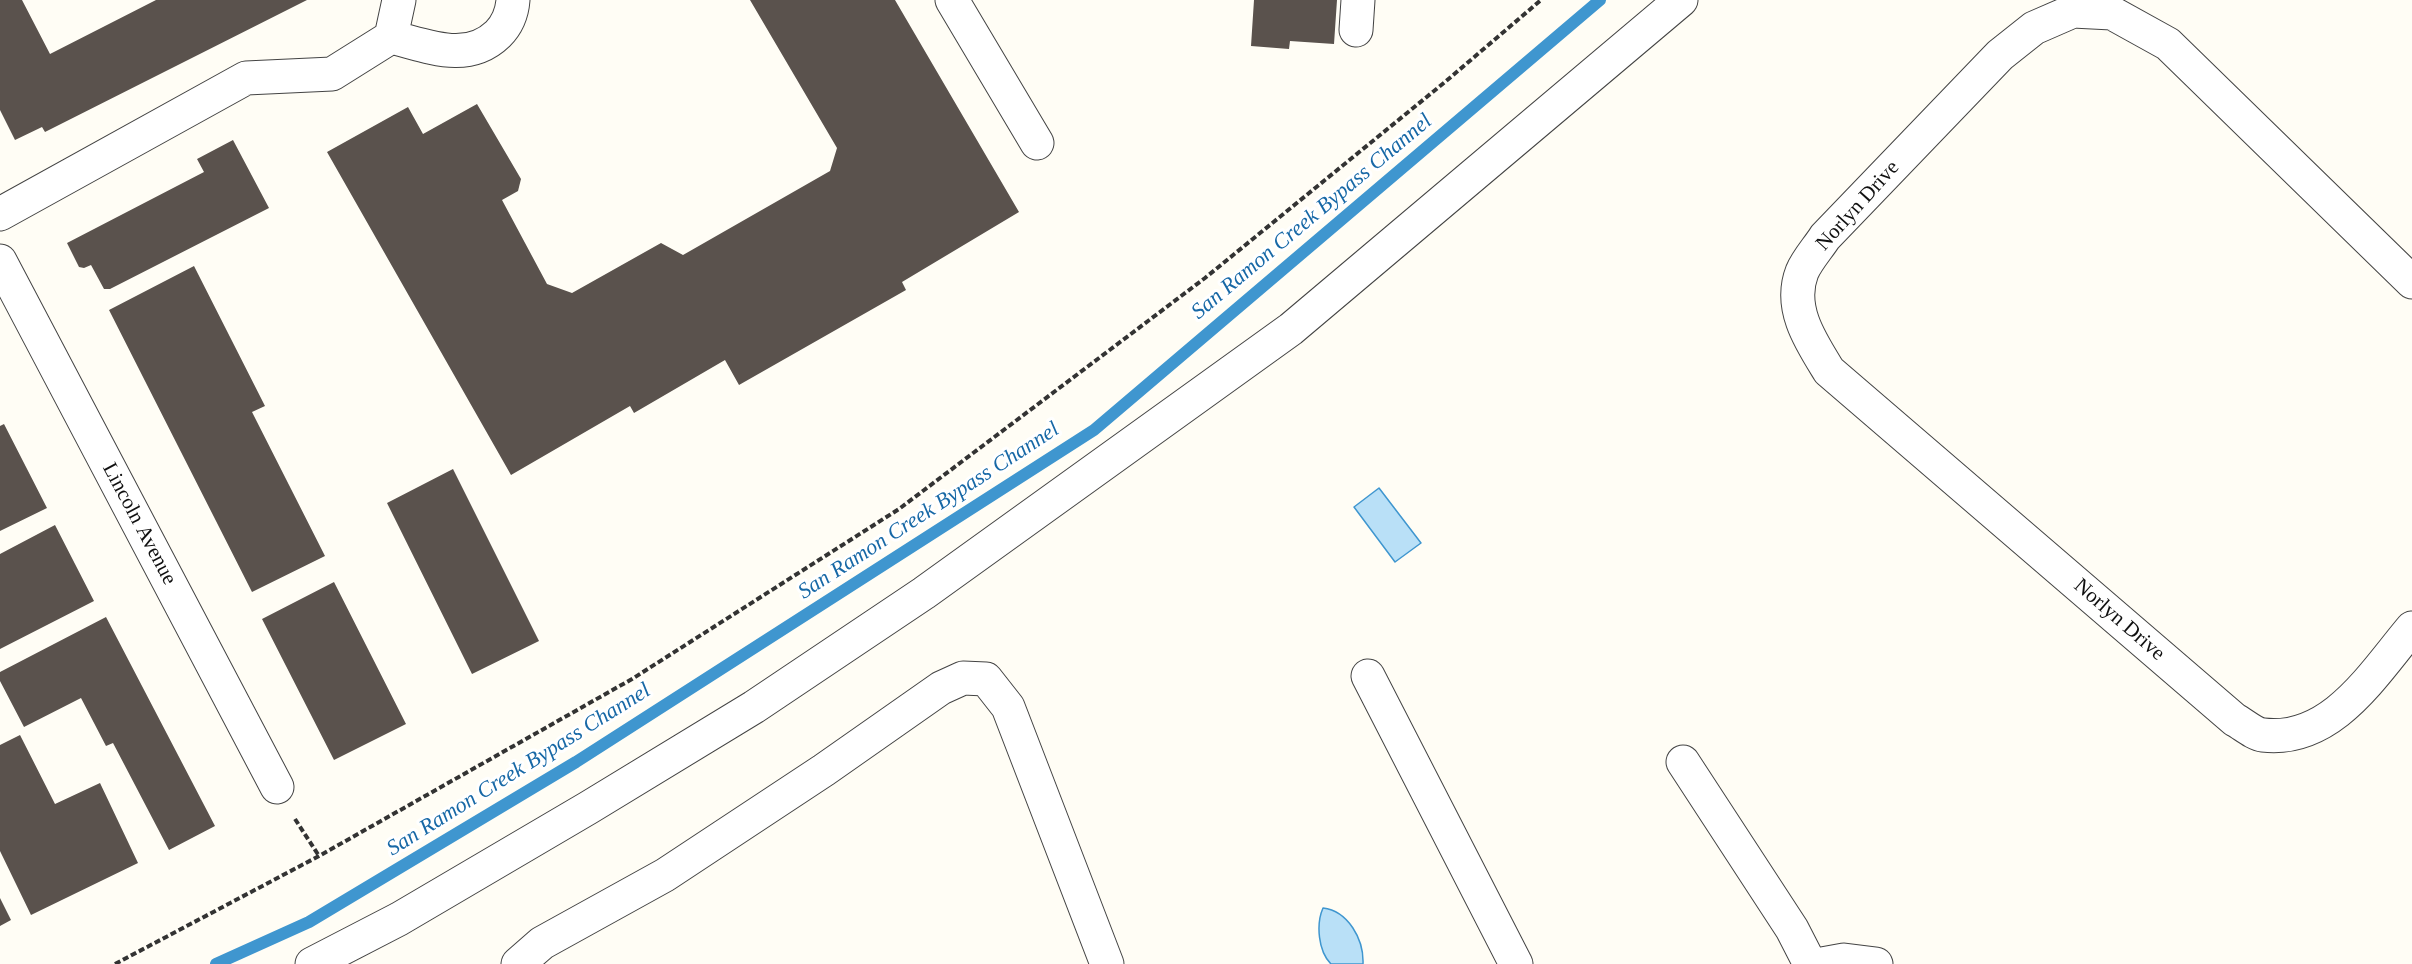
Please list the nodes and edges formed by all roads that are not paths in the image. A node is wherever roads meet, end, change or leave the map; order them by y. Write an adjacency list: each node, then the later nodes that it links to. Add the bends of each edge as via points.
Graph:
1 (399, 0): 5 (street)
2 (513, 0): 5 (street, via 503,28 488,44 468,51)
3 (952, 0): 6 (street)
4 (1681, 0): 14 (street, via 1291,329 924,593 754,707 588,808 399,919)
5 (391, 37): 7 (street, via 332,74 246,78)
6 (1037, 143)
7 (0, 214)
8 (0, 261): 13 (street, Lincoln Avenue)
9 (2412, 282): 10 (street, Norlyn Drive, via 2168,44 2112,13 2073,11 2034,28 2000,55 1825,237 1802,272 1796,302 1811,341 1829,371 2235,720 2261,735 2305,732 2342,711)
10 (2412, 628)
11 (1368, 676): 17 (street)
12 (1683, 762): 18 (street, via 1792,929)
13 (277, 787)
14 (312, 964)
15 (518, 964): 16 (street, via 542,943 665,875 941,688 963,678 986,680 1008,707)
16 (1107, 964)
17 (1516, 964)
18 (1810, 964)
19 (1822, 964): 20 (street, via 1844,960)
20 (1876, 964)

